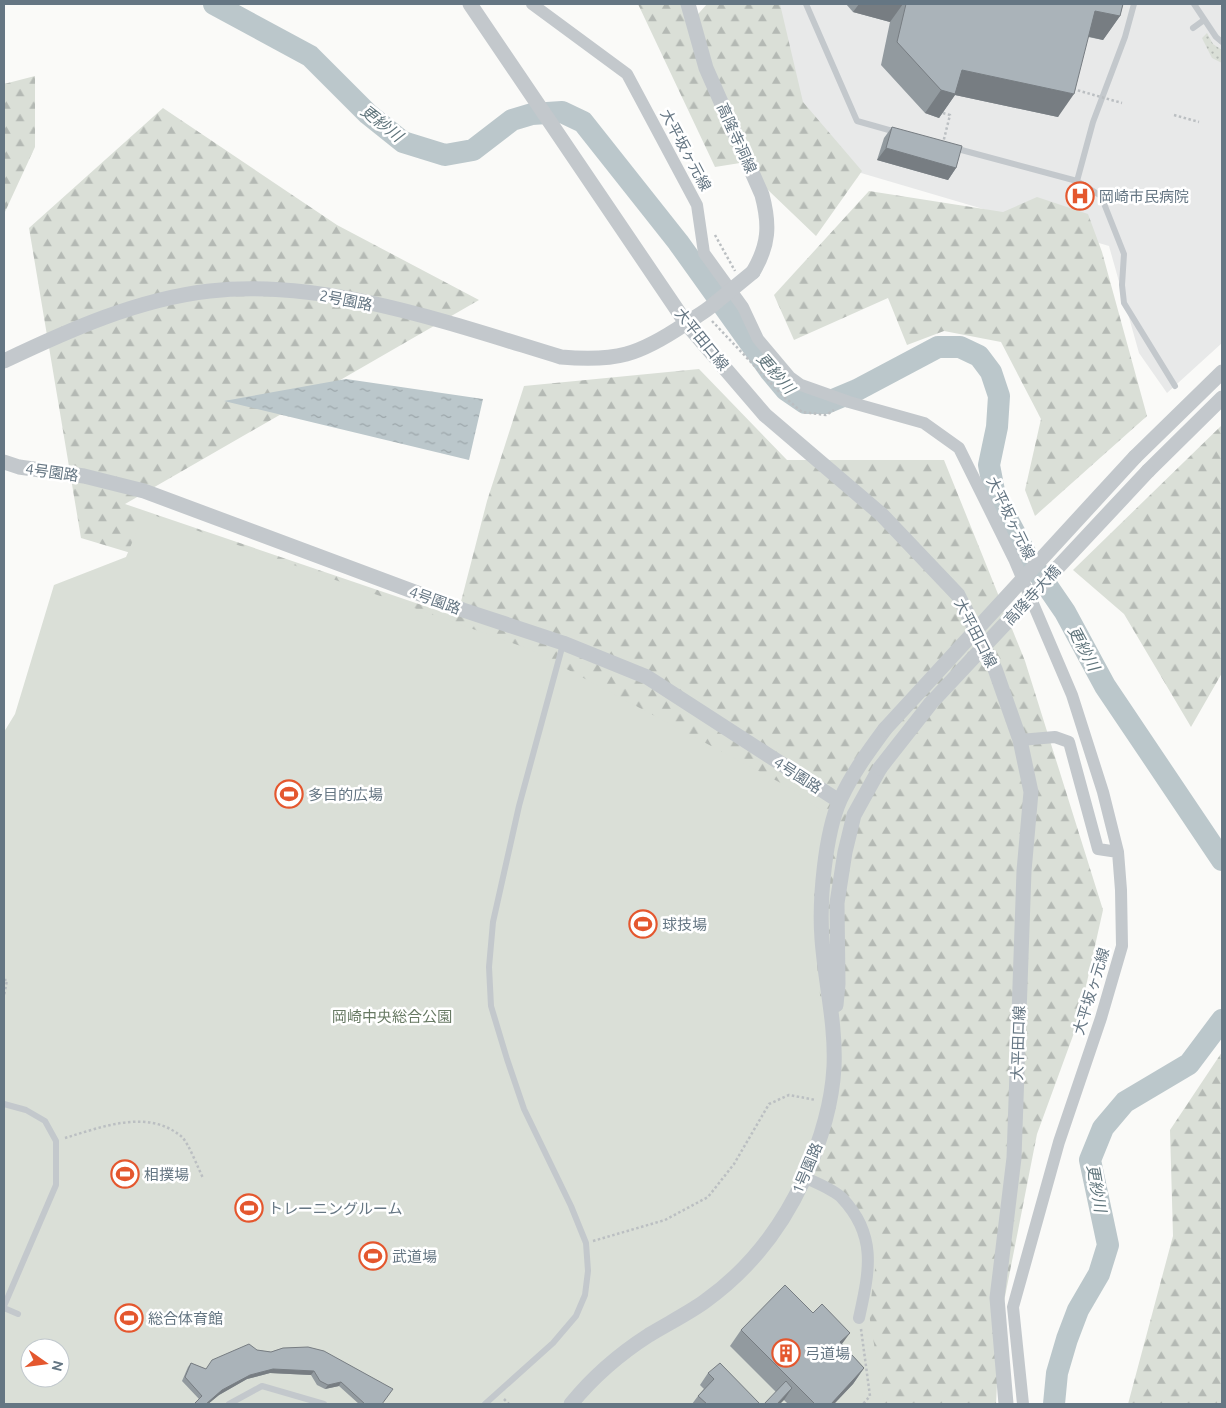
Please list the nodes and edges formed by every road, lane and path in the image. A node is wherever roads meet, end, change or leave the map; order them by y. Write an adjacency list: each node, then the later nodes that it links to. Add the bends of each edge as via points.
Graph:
1 (470, 4): 22 (street, 大平田口線)
2 (532, 4): 33 (street, 大平坂ヶ元線, via 627,74 697,205 704,253 744,307 758,339 790,377 801,385 849,402 924,423 959,448 1014,559 1072,695)
3 (688, 4): 19 (street, 高隆寺洞線, via 706,68 762,195 767,217 763,256)
4 (806, 4): 15 (lane, via 857,121)
5 (1134, 4): 17 (lane, via 1125,37 1092,122)
6 (1194, 4): 7 (lane)
7 (1204, 20): 8 (lane); 9 (lane)
8 (1193, 28)
9 (1222, 42)
10 (1069, 88): 11 (path, bridge)
11 (1122, 103)
12 (943, 113): 16 (path, bridge, via 950,116)
13 (1174, 115): 14 (path)
14 (1199, 122)
15 (905, 134)
16 (943, 144): 17 (lane)
17 (1077, 180): 26 (lane, via 1101,196 1124,254 1124,303)
18 (721, 245): 20 (path)
19 (753, 272): 20 (street, 2号園路, bridge)
20 (741, 283): 21 (street, 2号園路, bridge)
21 (709, 308): 22 (street, 2号園路); 23 (path)
22 (686, 323): 24 (street, 2号園路, via 642,350 622,357 587,359 561,357 357,300 311,292 210,291 158,300 119,312); 30 (street, 大平田口線, via 765,415 882,515 958,594 995,668)
23 (738, 348)
24 (4, 361)
25 (1222, 372): 31 (street, 高隆寺大橋, bridge, via 1136,457)
26 (1175, 386)
27 (1222, 398): 36 (street, 高隆寺大橋, bridge, via 1148,471 931,703 880,768 854,815 845,852 837,903 838,984)
28 (4, 462): 29 (street, 4号園路, via 18,467 84,476 144,492 463,610)
29 (563, 643): 32 (street, 4号園路, via 647,677); 42 (lane, via 519,806 493,922 490,1006 524,1109)
30 (1020, 740): 33 (street, via 1055,737 1069,742 1098,850); 46 (street, 大平田口線, via 1030,792 1024,872 1014,1158 997,1298)
31 (861, 760): 32 (street, 1号園路)
32 (839, 802): 36 (street, 1号園路, via 824,874 822,937)
33 (1118, 852): 52 (street, 大平坂ヶ元線, via 1122,946 1058,1142 1013,1307)
34 (4, 980): 35 (path, via 7,980)
35 (4, 996)
36 (832, 1031): 37 (street, 1号園路, via 834,1066)
37 (830, 1103): 40 (street, 1号園路); 42 (path, via 789,1095 769,1104 734,1164 708,1197 665,1220)
38 (4, 1104): 39 (lane, via 26,1110 45,1121)
39 (56, 1141): 41 (path, via 118,1122 158,1124 183,1138); 43 (lane, via 56,1185)
40 (804, 1177): 45 (street, via 841,1197 859,1222 869,1246 869,1271); 50 (street, 1号園路, via 773,1236 740,1274 704,1302 647,1337 598,1376)
41 (203, 1178)
42 (586, 1243): 49 (lane, via 588,1272 585,1295 576,1316 553,1343)
43 (4, 1307): 44 (lane)
44 (18, 1314)
45 (859, 1318): 51 (path, via 870,1396)
46 (1005, 1400): 52 (street, 大平坂ヶ元線)
47 (232, 1403): 48 (lane, via 262,1386)
48 (324, 1404)
49 (485, 1404)
50 (571, 1404)
51 (863, 1404)
52 (1023, 1404)

